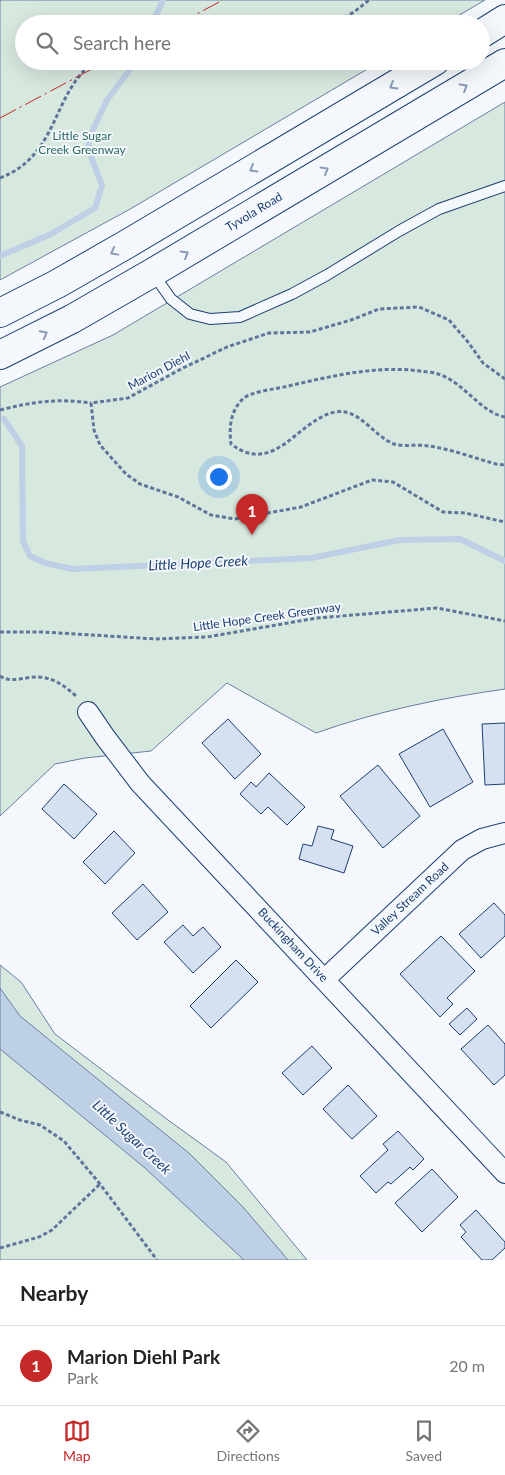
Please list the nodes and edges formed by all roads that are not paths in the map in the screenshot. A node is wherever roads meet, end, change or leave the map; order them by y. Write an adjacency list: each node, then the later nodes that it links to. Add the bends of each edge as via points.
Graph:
1 (505, 19): 2 (main road)
2 (490, 28)
3 (505, 63): 6 (main road, Tyvola Road, one-way to 3)
4 (420, 70): 7 (main road, one-way to 7, via 128,244)
5 (505, 186): 6 (lane, via 440,209 327,275 240,316 210,319 190,314 171,299)
6 (152, 273): 8 (main road, Tyvola Road, one-way to 6, via 72,319)
7 (0, 313)
8 (0, 355)
9 (88, 712): 11 (street, Buckingham Drive, via 140,783)
10 (505, 833): 11 (street, Valley Stream Road, via 482,839 462,850)
11 (325, 979): 12 (street, Buckingham Drive)
12 (505, 1172)

